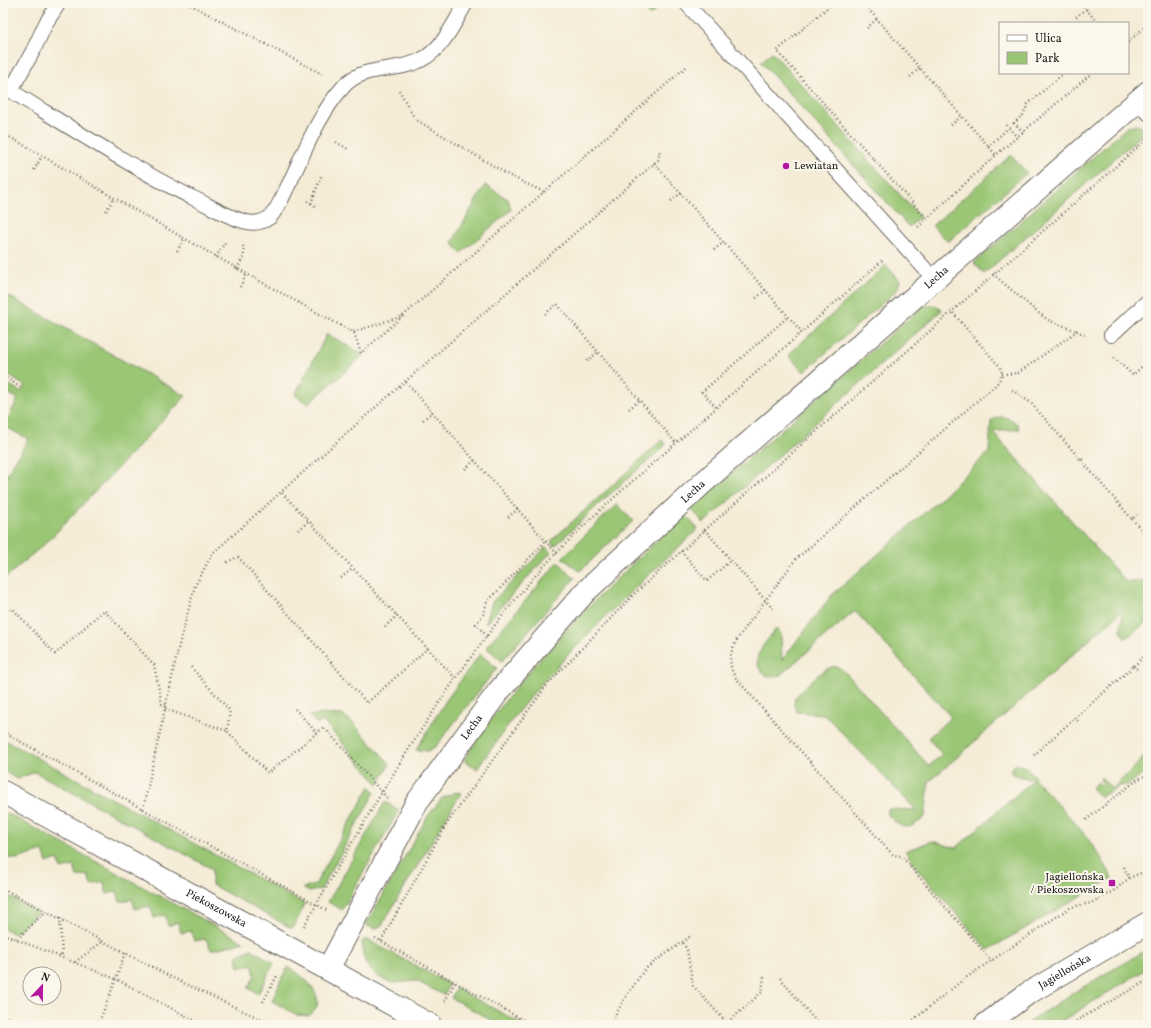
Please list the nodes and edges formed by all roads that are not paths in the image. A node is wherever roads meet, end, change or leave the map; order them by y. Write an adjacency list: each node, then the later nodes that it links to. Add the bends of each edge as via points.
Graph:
1 (59, 3): 4 (lane, via 33,51)
2 (466, 3): 4 (lane, via 441,44 422,60 410,65 366,72 344,85 317,127 279,204 270,216 260,223 247,222 228,215 182,192 121,159)
3 (686, 3): 6 (lane)
4 (7, 88)
5 (1144, 103): 6 (street, Lecha)
6 (935, 280): 11 (street, Lecha, via 705,481 585,592 493,698 438,772 412,811)
7 (1148, 301): 8 (lane)
8 (1111, 335)
9 (3, 792): 11 (street, Piekoszowska)
10 (1148, 923): 13 (street, Jagiellońska, via 1026,994)
11 (328, 969): 12 (street, Piekoszowska)
12 (430, 1025)
13 (985, 1025)

